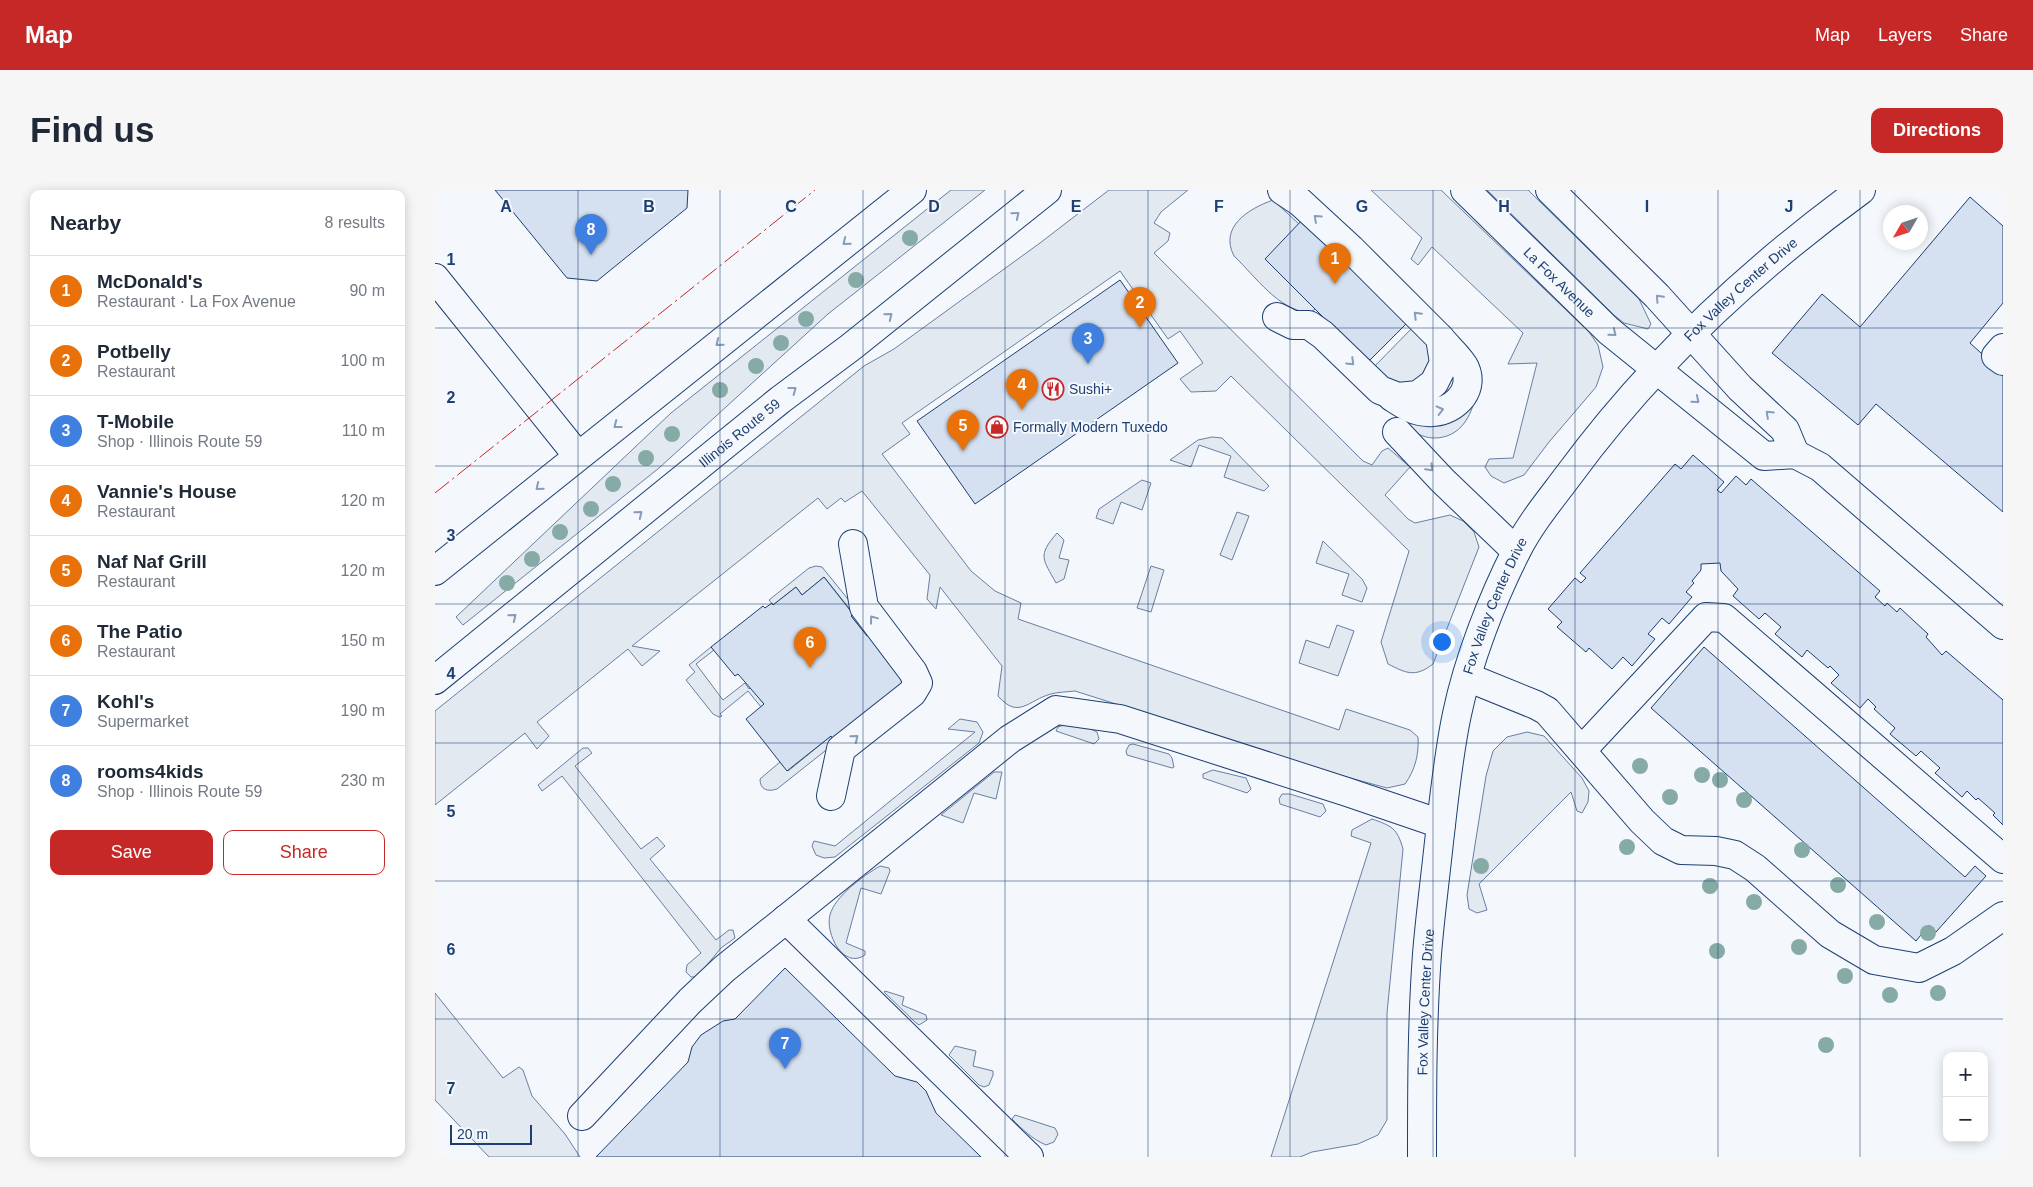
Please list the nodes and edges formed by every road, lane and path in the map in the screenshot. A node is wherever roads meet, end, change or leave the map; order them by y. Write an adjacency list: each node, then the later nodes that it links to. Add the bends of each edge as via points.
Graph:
1 (912, 190): 15 (street, one-way to 15)
2 (1047, 190): 21 (street, Illinois Route 59, one-way to 2, via 780,400)
3 (1282, 190): 8 (street, one-way to 3, via 1293,325 1309,325 1380,390 1398,397 1418,394 1434,383 1444,362 1440,338 1351,249 1300,202)
4 (1465, 190): 12 (street, La Fox Avenue, one-way to 12, via 1609,331)
5 (1550, 190): 9 (street, one-way to 5)
6 (1861, 190): 9 (street, Fox Valley Center Drive, via 1790,245)
7 (435, 278): 15 (street)
8 (1277, 317)
9 (1692, 334): 12 (street, Fox Valley Center Drive); 14 (street, one-way to 9, via 1785,430 1740,388)
10 (2003, 348): 11 (street, via 1996,356)
11 (2003, 361)
12 (1659, 368): 14 (street, La Fox Avenue, one-way to 14, via 1764,456); 17 (street, Fox Valley Center Drive, via 1586,451 1529,528)
13 (1397, 432): 17 (street, one-way to 17, via 1441,480)
14 (1795, 454): 19 (street, via 1820,467 1845,487)
15 (577, 456): 18 (street, one-way to 18)
16 (853, 544): 23 (street, one-way to 16, via 841,749 912,693 918,683 863,607)
17 (1516, 551): 20 (street, Fox Valley Center Drive, via 1485,622)
18 (435, 571)
19 (2003, 625)
20 (1467, 677): 22 (street, via 1536,704 1547,711); 24 (street, Fox Valley Center Drive, via 1457,714)
21 (435, 680)
22 (1582, 750): 25 (street, via 1706,617 1724,618); 26 (street, via 1663,841 1681,850 1735,855 1755,868 1831,934 1874,960 1919,968 1953,951)
23 (831, 796)
24 (1441, 824): 27 (street, via 1120,719 1056,710 1010,740); 30 (street, Fox Valley Center Drive, via 1427,955 1422,1059)
25 (2003, 859)
26 (2003, 916)
27 (787, 919): 28 (street, via 710,982); 29 (street)
28 (582, 1116)
29 (1029, 1157)
30 (1423, 1157)

